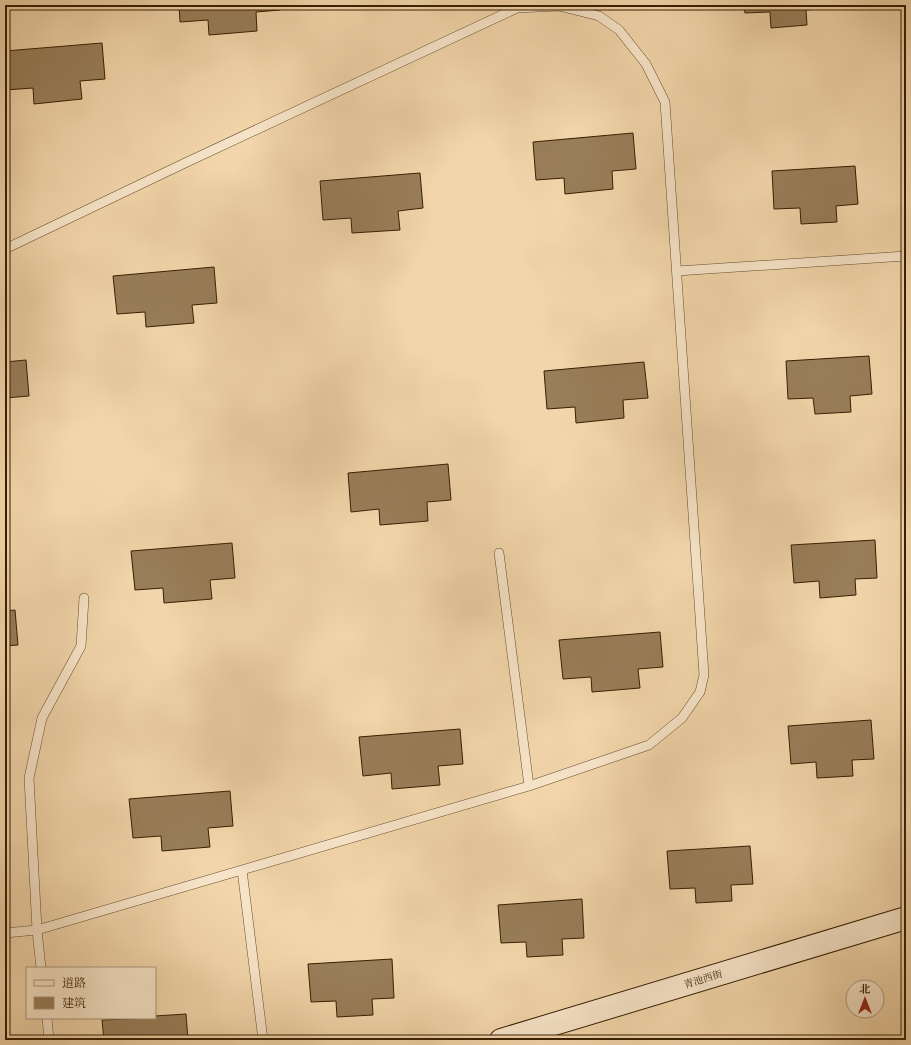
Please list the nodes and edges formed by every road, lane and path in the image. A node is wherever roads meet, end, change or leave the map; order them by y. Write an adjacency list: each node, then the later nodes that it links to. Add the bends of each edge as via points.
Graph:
1 (5, 249): 3 (lane, via 517,8 559,6 599,16 619,30 646,64 665,102)
2 (906, 256): 3 (lane)
3 (677, 271): 6 (lane, via 704,675 700,692 682,718 649,745)
4 (499, 553): 6 (lane)
5 (84, 598): 9 (lane, via 81,646 42,718 29,778)
6 (529, 786): 7 (lane)
7 (242, 870): 9 (lane); 14 (lane)
8 (906, 918): 15 (street, 青池西街)
9 (37, 930): 10 (lane); 11 (lane)
10 (5, 933)
11 (41, 967)
12 (47, 1019): 13 (lane)
13 (49, 1040)
14 (263, 1040)
15 (501, 1040)

